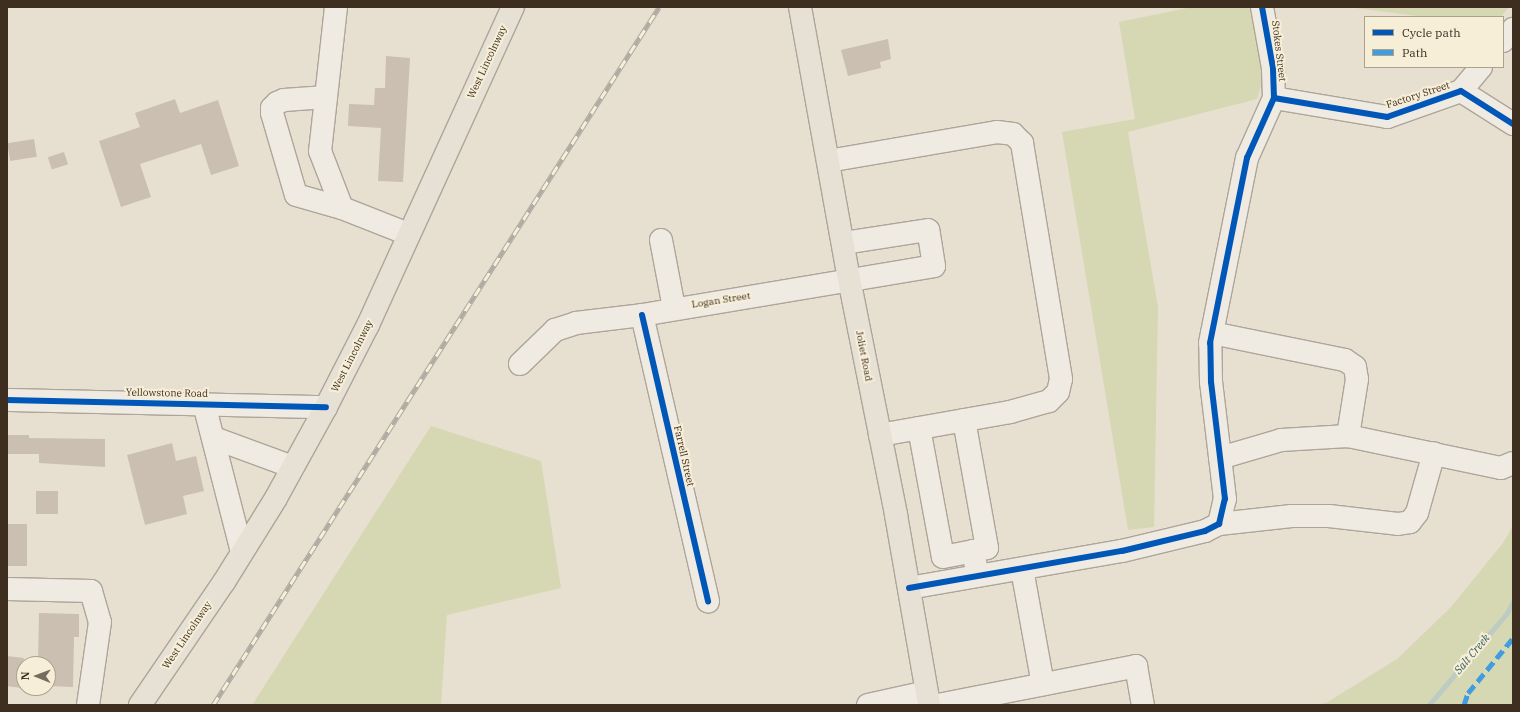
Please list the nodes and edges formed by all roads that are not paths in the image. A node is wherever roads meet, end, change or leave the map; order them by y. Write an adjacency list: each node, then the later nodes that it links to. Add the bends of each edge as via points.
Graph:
1 (336, 7): 9 (street)
2 (513, 7): 14 (main road, West Lincolnway)
3 (800, 7): 12 (main road, Joliet Road)
4 (1262, 7): 10 (street, Stokes Street, via 1273,68)
5 (1513, 29): 6 (street)
6 (1504, 39)
7 (1480, 68): 8 (street)
8 (1461, 91): 10 (street, Factory Street, via 1387,117); 11 (street, Factory Street)
9 (326, 97): 13 (street, via 320,151); 13 (street, via 284,100 272,108 272,113 296,195)
10 (1274, 98): 20 (street, via 1247,158)
11 (1513, 124)
12 (828, 161): 16 (main road, Joliet Road); 25 (street, via 997,132 1013,134 1022,144 1061,379 1058,392 1049,401)
13 (342, 208): 14 (street)
14 (408, 234): 24 (main road, West Lincolnway, via 368,325)
15 (660, 240): 18 (street)
16 (843, 243): 17 (main road, Joliet Road); 17 (street, Logan Street, via 928,230 934,266)
17 (849, 279): 18 (street, Logan Street); 27 (main road, Joliet Road)
18 (674, 308): 19 (street, Logan Street)
19 (642, 315): 21 (street, Logan Street, via 576,323 555,330); 41 (street, Farrell Street)
20 (1212, 333): 28 (street, via 1345,360 1355,367 1357,379); 31 (street, via 1211,382)
21 (520, 364)
22 (7, 400): 23 (street, Yellowstone Road)
23 (204, 404): 24 (street, Yellowstone Road); 29 (street)
24 (326, 407): 33 (main road, West Lincolnway)
25 (964, 420): 26 (street); 35 (street, via 987,548)
26 (919, 428): 27 (street); 35 (street, via 943,557)
27 (880, 435): 40 (main road, Joliet Road)
28 (1348, 436): 30 (street); 31 (street, via 1281,440)
29 (214, 438): 33 (street); 36 (street)
30 (1434, 453): 32 (street, via 1501,468); 34 (street, via 1417,513 1410,522 1398,524 1329,516 1292,516)
31 (1220, 458): 34 (street, via 1225,499)
32 (1513, 463)
33 (292, 467): 36 (main road, West Lincolnway)
34 (1219, 524): 37 (street, via 1205,531 1122,551)
35 (973, 551): 38 (street)
36 (242, 552): 45 (main road, West Lincolnway)
37 (1022, 569): 38 (street); 42 (street)
38 (978, 576): 40 (street)
39 (7, 588): 44 (street, via 91,591 100,622)
40 (909, 588): 43 (main road, Joliet Road)
41 (708, 601)
42 (1043, 684): 43 (street); 47 (street, via 1136,666)
43 (931, 701): 46 (street)
44 (88, 705)
45 (140, 705)
46 (868, 705)
47 (1143, 705)

